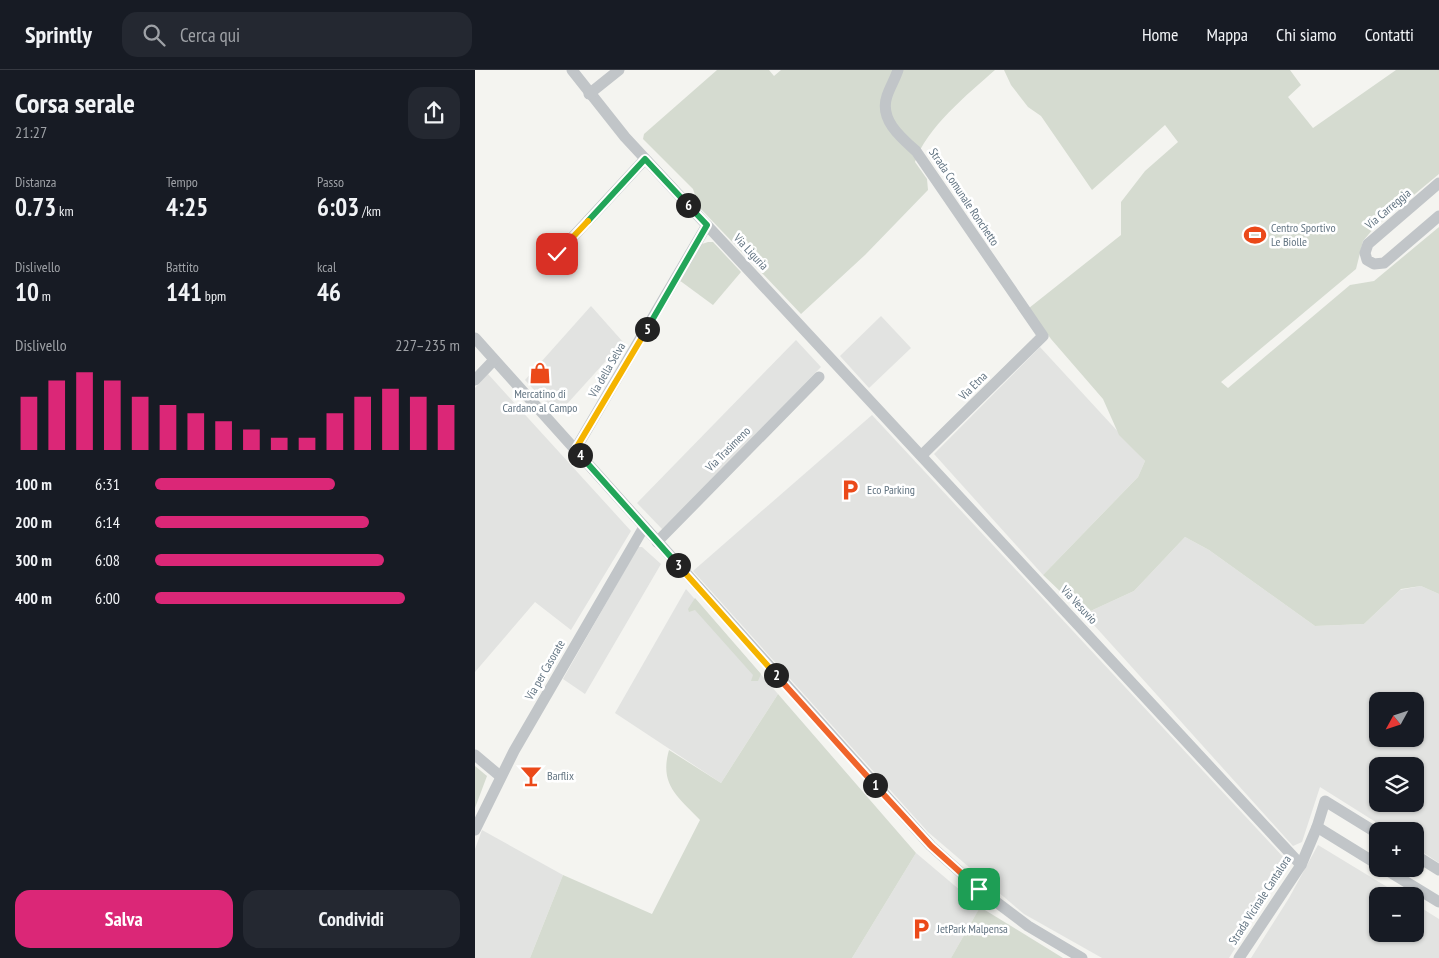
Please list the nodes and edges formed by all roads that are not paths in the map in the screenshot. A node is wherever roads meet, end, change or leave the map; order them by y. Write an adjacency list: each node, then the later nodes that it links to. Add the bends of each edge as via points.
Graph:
1 (572, 70): 4 (street, Via Liguria)
2 (619, 70): 4 (street)
3 (898, 70): 10 (street, Strada Comunale Ronchetto, via 885,103 888,120 916,151)
4 (589, 94): 5 (street, Via Liguria)
5 (645, 159): 8 (street, Via Liguria); 9 (street)
6 (1439, 183): 7 (street, Via Carreggia, via 1368,244 1367,260 1374,264 1383,263)
7 (1439, 216)
8 (707, 225): 13 (street, Via Liguria); 16 (street, Via della Selva)
9 (557, 254)
10 (1043, 336): 17 (street, Via Etna)
11 (475, 338): 12 (street)
12 (494, 360): 15 (street); 16 (street)
13 (835, 363): 17 (street, Via Vesuvio)
14 (819, 377): 19 (street, Via Trasimeno)
15 (475, 380)
16 (575, 450): 18 (street)
17 (922, 455): 27 (street, Via Vesuvio)
18 (644, 527): 19 (street); 21 (street, Via per Casorate)
19 (657, 542): 31 (street, via 931,846 979,889 1028,926)
20 (475, 755): 21 (street)
21 (500, 776): 24 (street, Via per Casorate)
22 (1317, 827): 23 (street, Strada Vicinale Cantalora, via 1325,801); 25 (street); 27 (street, Strada Vicinale Cantalora)
23 (1369, 827)
24 (475, 830)
25 (1369, 859)
26 (1424, 861): 28 (street)
27 (1301, 866): 32 (street, Strada Vicinale Cantalora)
28 (1439, 870)
29 (1398, 877): 30 (street)
30 (1439, 902)
31 (1082, 958)
32 (1239, 958)

